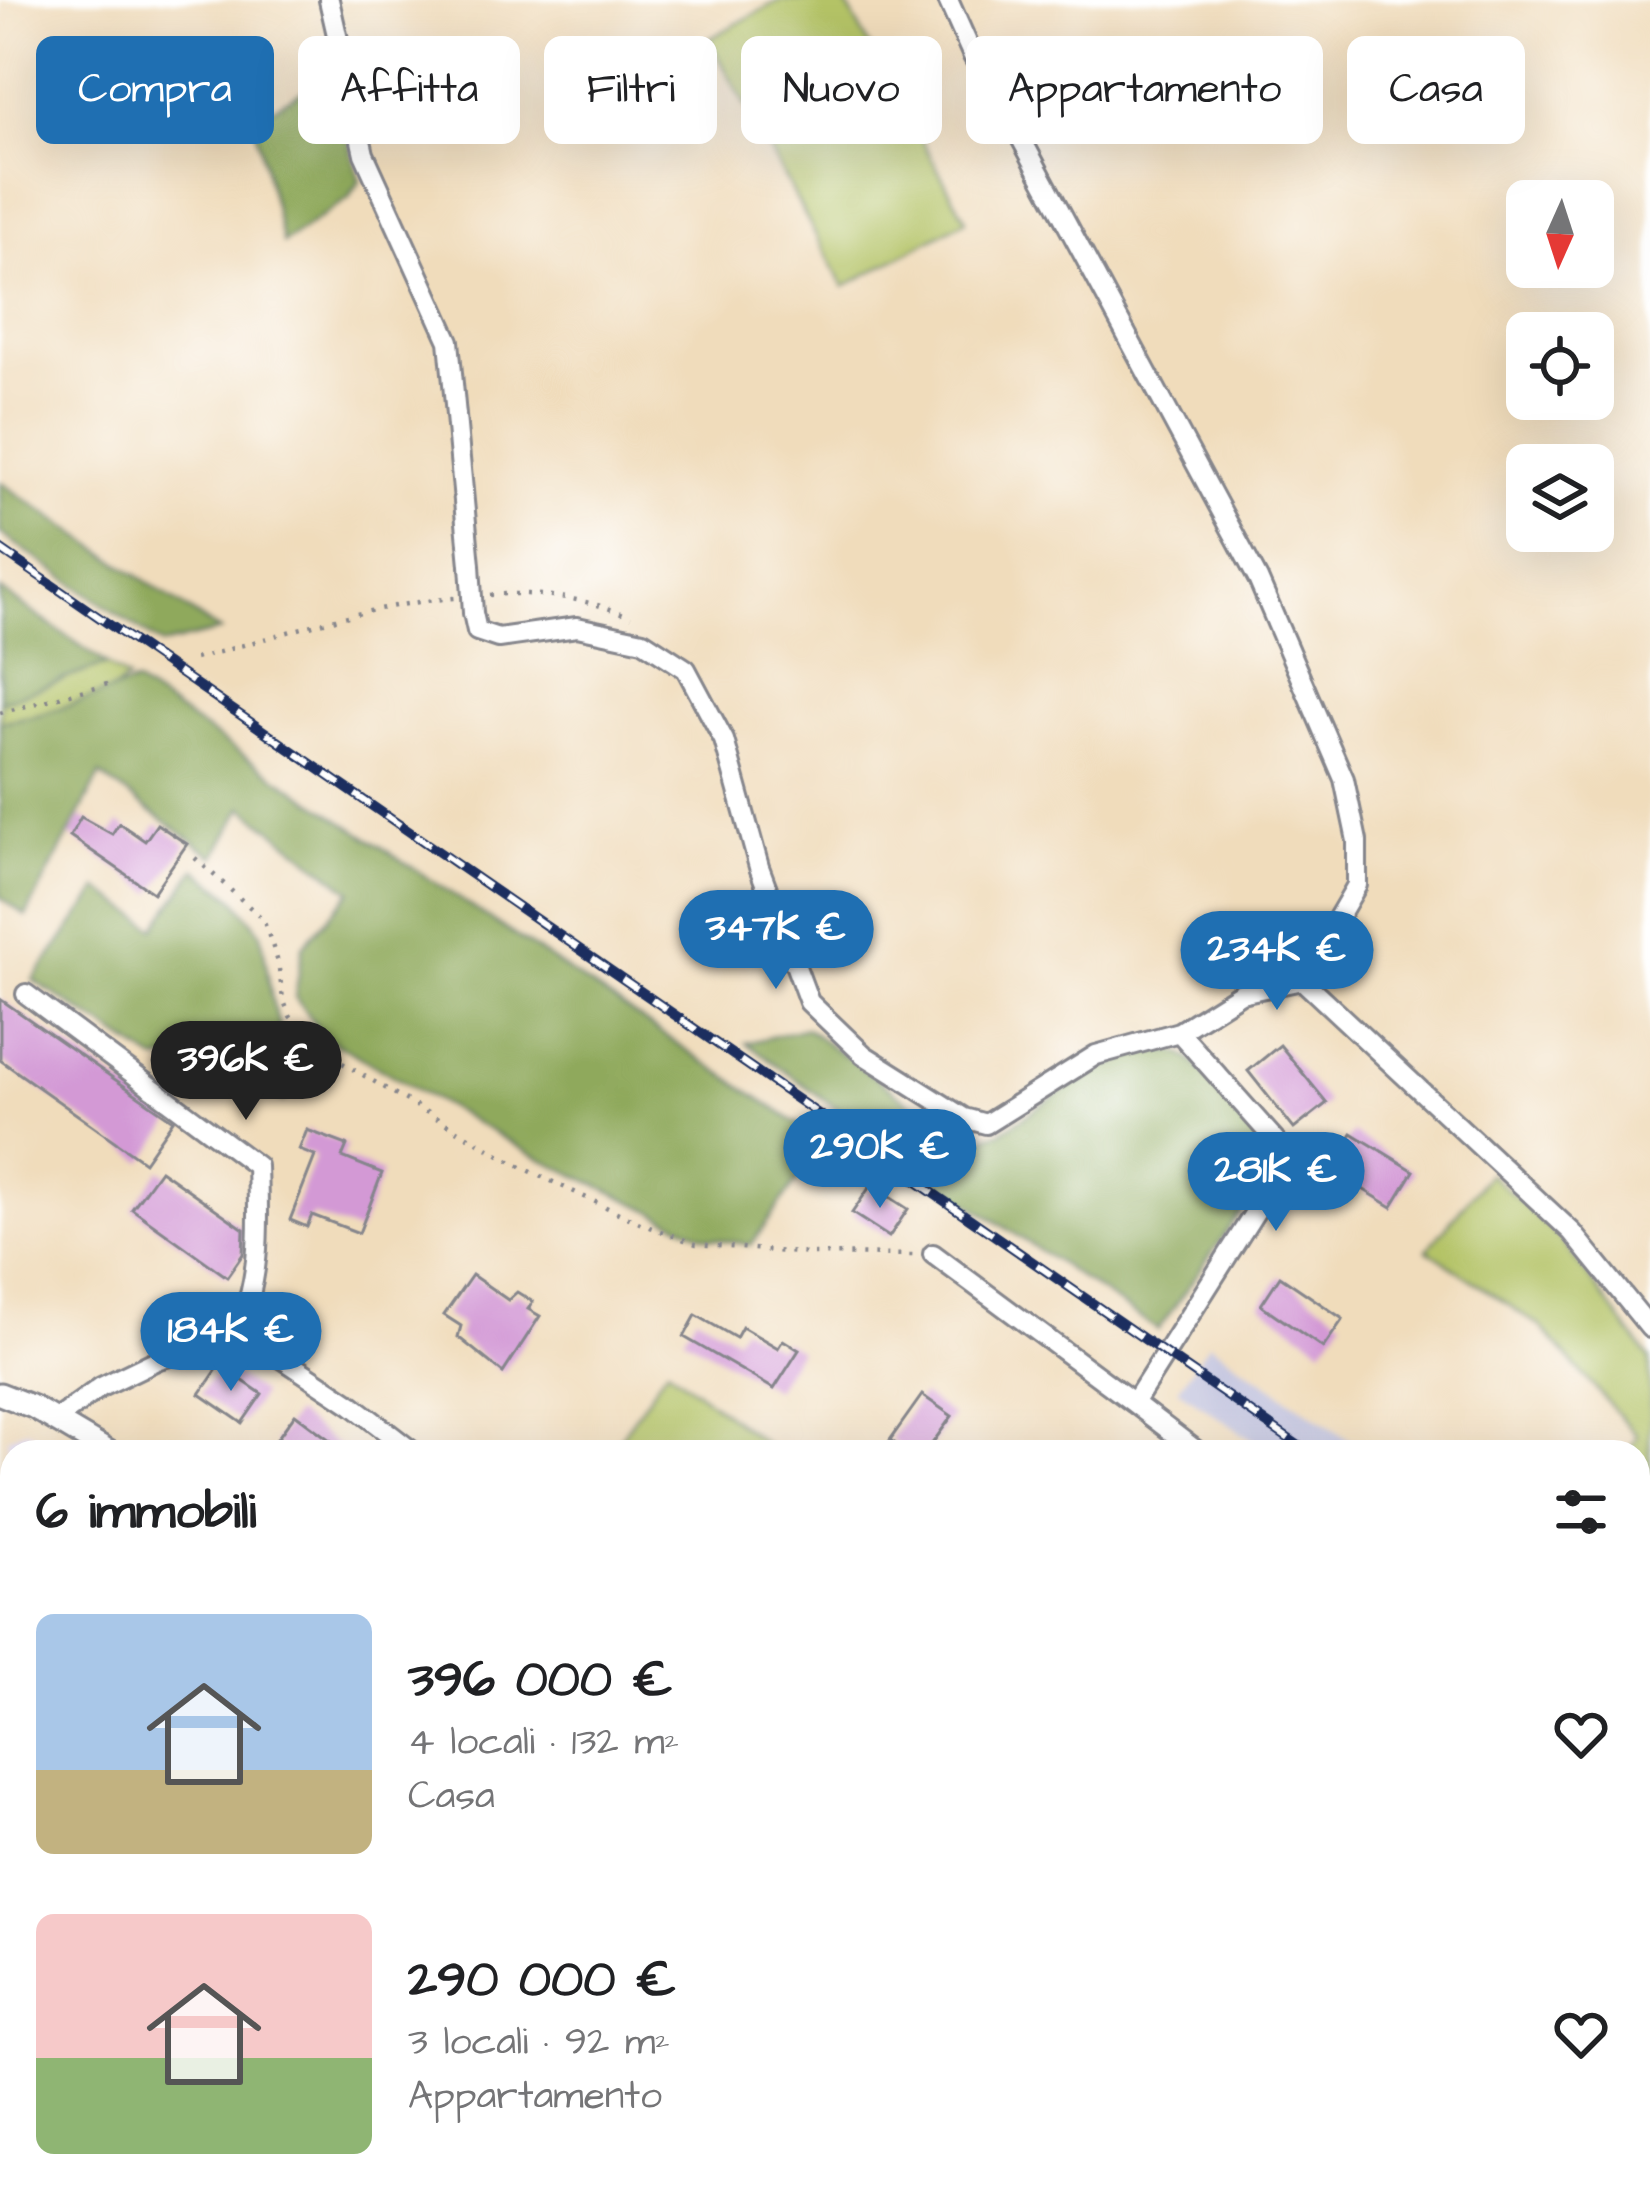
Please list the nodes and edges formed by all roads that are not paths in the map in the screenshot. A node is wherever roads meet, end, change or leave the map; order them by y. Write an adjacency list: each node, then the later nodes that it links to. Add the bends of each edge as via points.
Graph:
1 (329, 0): 5 (street, bridge, via 364,154 448,341 477,631 498,638 577,627 643,641 686,669 724,740 809,1002 864,1055 964,1118 986,1124 1096,1055)
2 (948, 0): 3 (street, via 1258,579 1344,779 1357,884)
3 (1301, 980): 5 (street, via 1241,993); 7 (street, via 1555,1215)
4 (26, 994): 8 (street, via 257,1166 252,1291)
5 (1179, 1032): 10 (street, via 1275,1140 1281,1172)
6 (933, 1254): 10 (street)
7 (1650, 1328)
8 (232, 1340): 11 (street, via 159,1359); 13 (street, via 253,1339)
9 (0, 1394): 11 (street)
10 (1134, 1403): 14 (street)
11 (55, 1420): 12 (street)
12 (89, 1440)
13 (397, 1440)
14 (1182, 1440)

